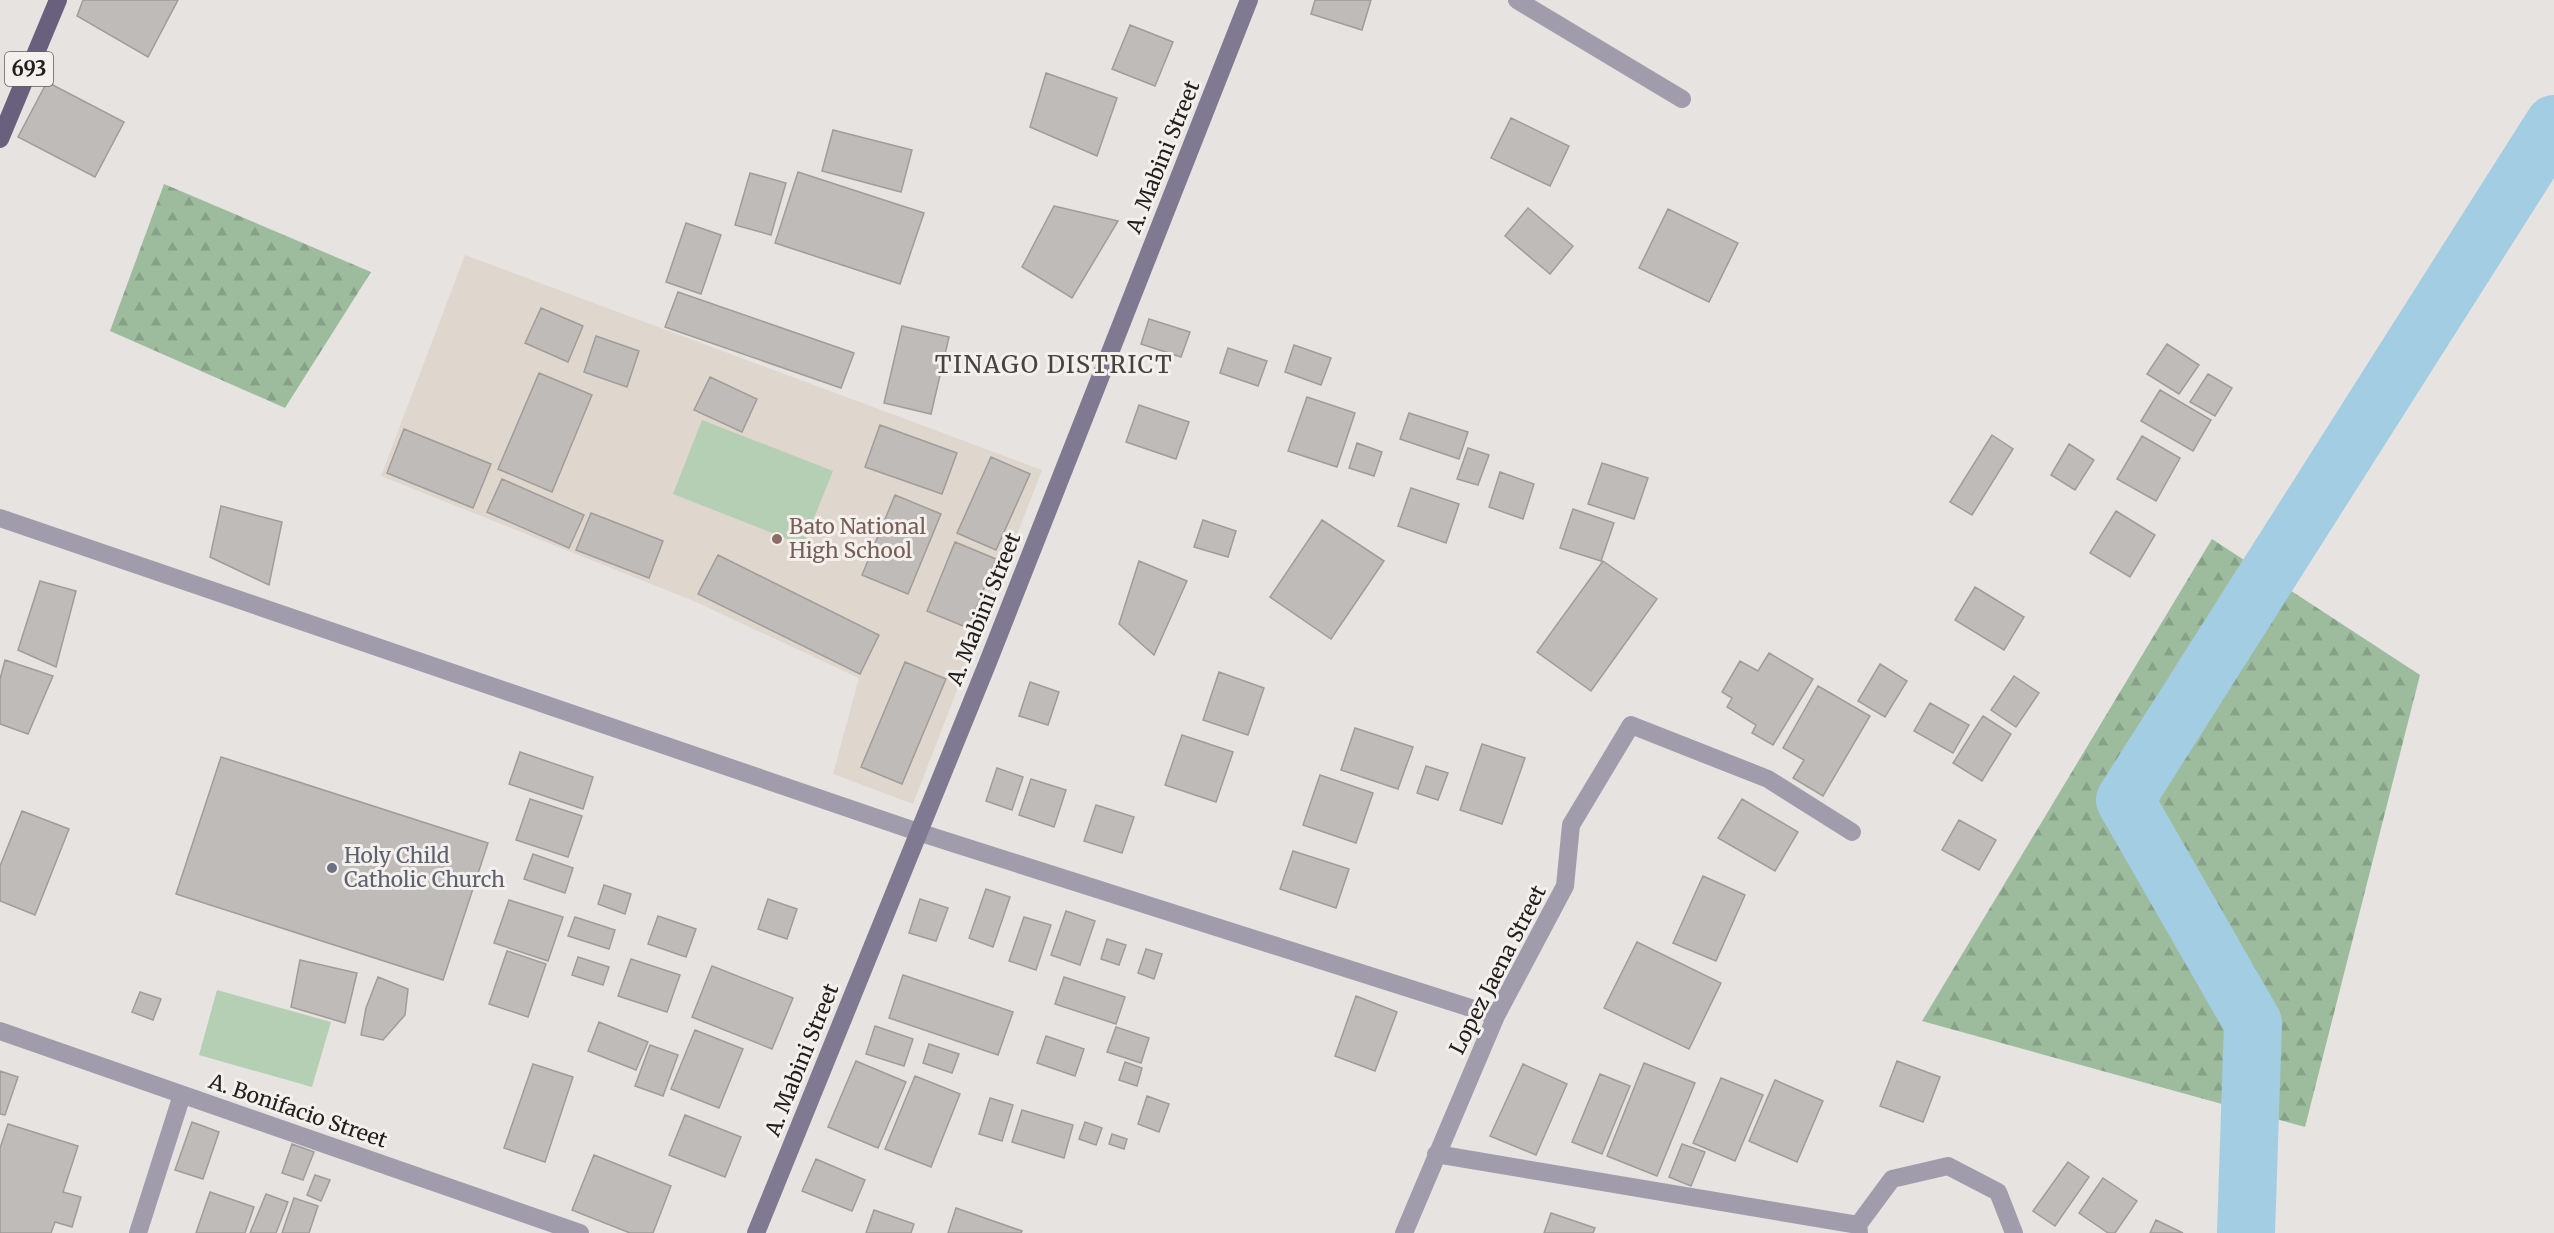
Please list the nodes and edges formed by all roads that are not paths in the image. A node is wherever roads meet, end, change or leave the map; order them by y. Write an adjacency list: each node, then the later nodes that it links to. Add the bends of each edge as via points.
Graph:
1 (58, 0): 5 (main road, 693)
2 (1249, 0): 7 (street, A. Mabini Street)
3 (1517, 0): 4 (street)
4 (1682, 99)
5 (0, 139)
6 (0, 518): 7 (street)
7 (918, 832): 9 (street); 16 (street, A. Mabini Street)
8 (1852, 832): 9 (street, Lopez Jaena Street, via 1768,779 1630,725 1571,825 1565,886)
9 (1496, 1016): 12 (street, Lopez Jaena Street)
10 (0, 1031): 11 (street, A. Bonifacio Street)
11 (182, 1095): 14 (street); 15 (street, A. Bonifacio Street)
12 (1436, 1154): 13 (street); 17 (street, Lopez Jaena Street)
13 (1859, 1229): 18 (street, via 1892,1179 1948,1166 1998,1192)
14 (138, 1233)
15 (580, 1233)
16 (756, 1233)
17 (1404, 1233)
18 (2014, 1233)

